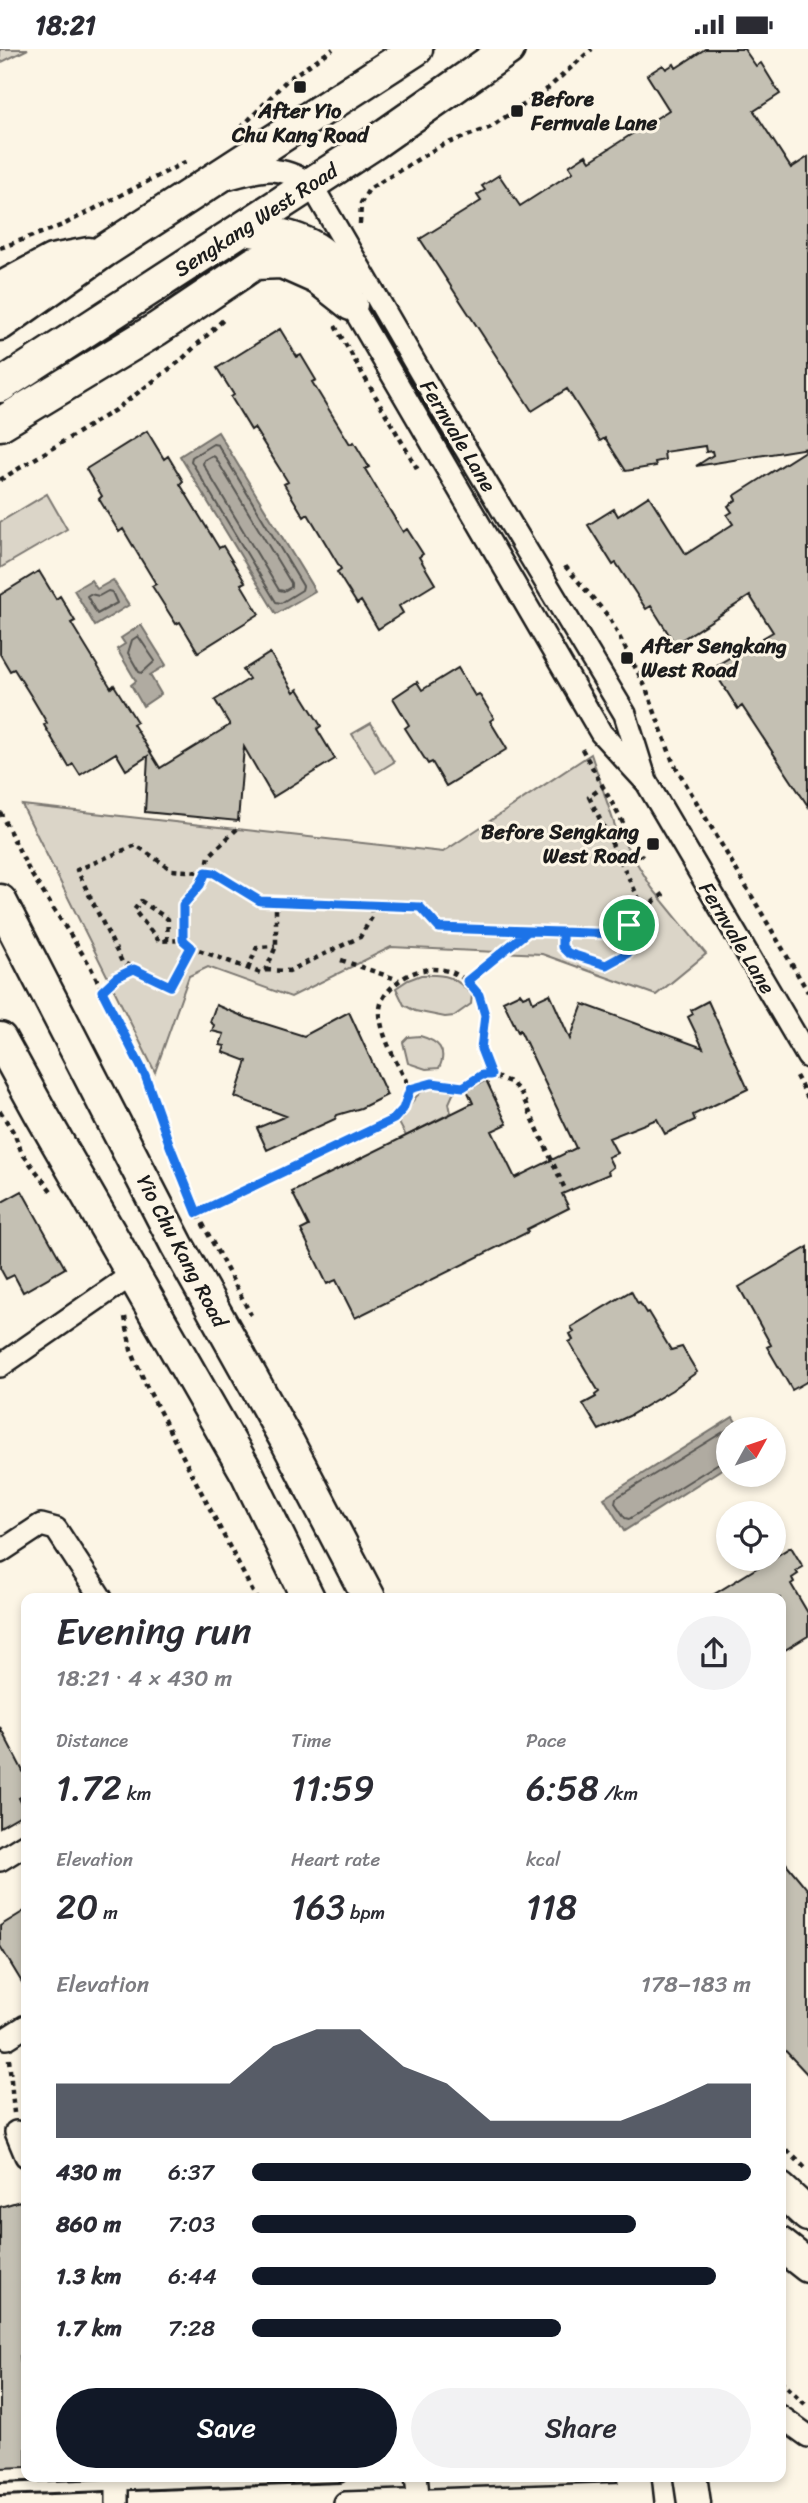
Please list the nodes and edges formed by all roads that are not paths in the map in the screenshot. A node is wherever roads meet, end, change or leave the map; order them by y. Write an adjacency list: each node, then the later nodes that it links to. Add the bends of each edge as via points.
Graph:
1 (416, 49): 3 (main road)
2 (508, 49): 4 (main road, Sengkang West Road)
3 (205, 169): 4 (street, via 268,169 295,174); 6 (main road)
4 (311, 184): 5 (main road, Sengkang West Road); 11 (street, Fernvale Lane)
5 (244, 229): 8 (main road, via 287,236 320,252 333,265); 10 (main road, Sengkang West Road)
6 (104, 251): 7 (main road, via 52,261); 9 (main road)
7 (0, 289)
8 (341, 312): 12 (street, Fernvale Lane); 13 (main road, via 318,278 282,262 255,263)
9 (0, 324)
10 (0, 386)
11 (441, 408): 12 (street); 14 (street, Fernvale Lane, via 625,715)
12 (420, 423): 14 (street, Fernvale Lane, via 601,733)
13 (0, 424)
14 (647, 783): 17 (street, Fernvale Lane)
15 (0, 901): 23 (main road, Yio Chu Kang Road, via 177,1245)
16 (0, 1038): 18 (main road)
17 (808, 1057)
18 (133, 1274): 19 (street); 22 (main road, via 247,1473)
19 (0, 1366)
20 (0, 1552): 21 (street, via 41,1525 49,1525)
21 (98, 1593)
22 (307, 1593)
23 (366, 1593)
24 (21, 1847): 25 (street)
25 (0, 1860)
26 (21, 2029): 27 (street)
27 (7, 2038)
28 (16, 2132): 29 (street)
29 (21, 2144)
30 (786, 2195): 31 (main road)
31 (808, 2215)
32 (786, 2249): 33 (main road)
33 (808, 2266)
34 (786, 2420): 35 (street)
35 (808, 2436)
36 (228, 2482): 39 (lane)
37 (417, 2482): 42 (street)
38 (691, 2482): 44 (main road)
39 (117, 2488): 40 (lane)
40 (0, 2489)
41 (636, 2491): 42 (street)
42 (419, 2502): 43 (street)
43 (345, 2503)
44 (694, 2503)

